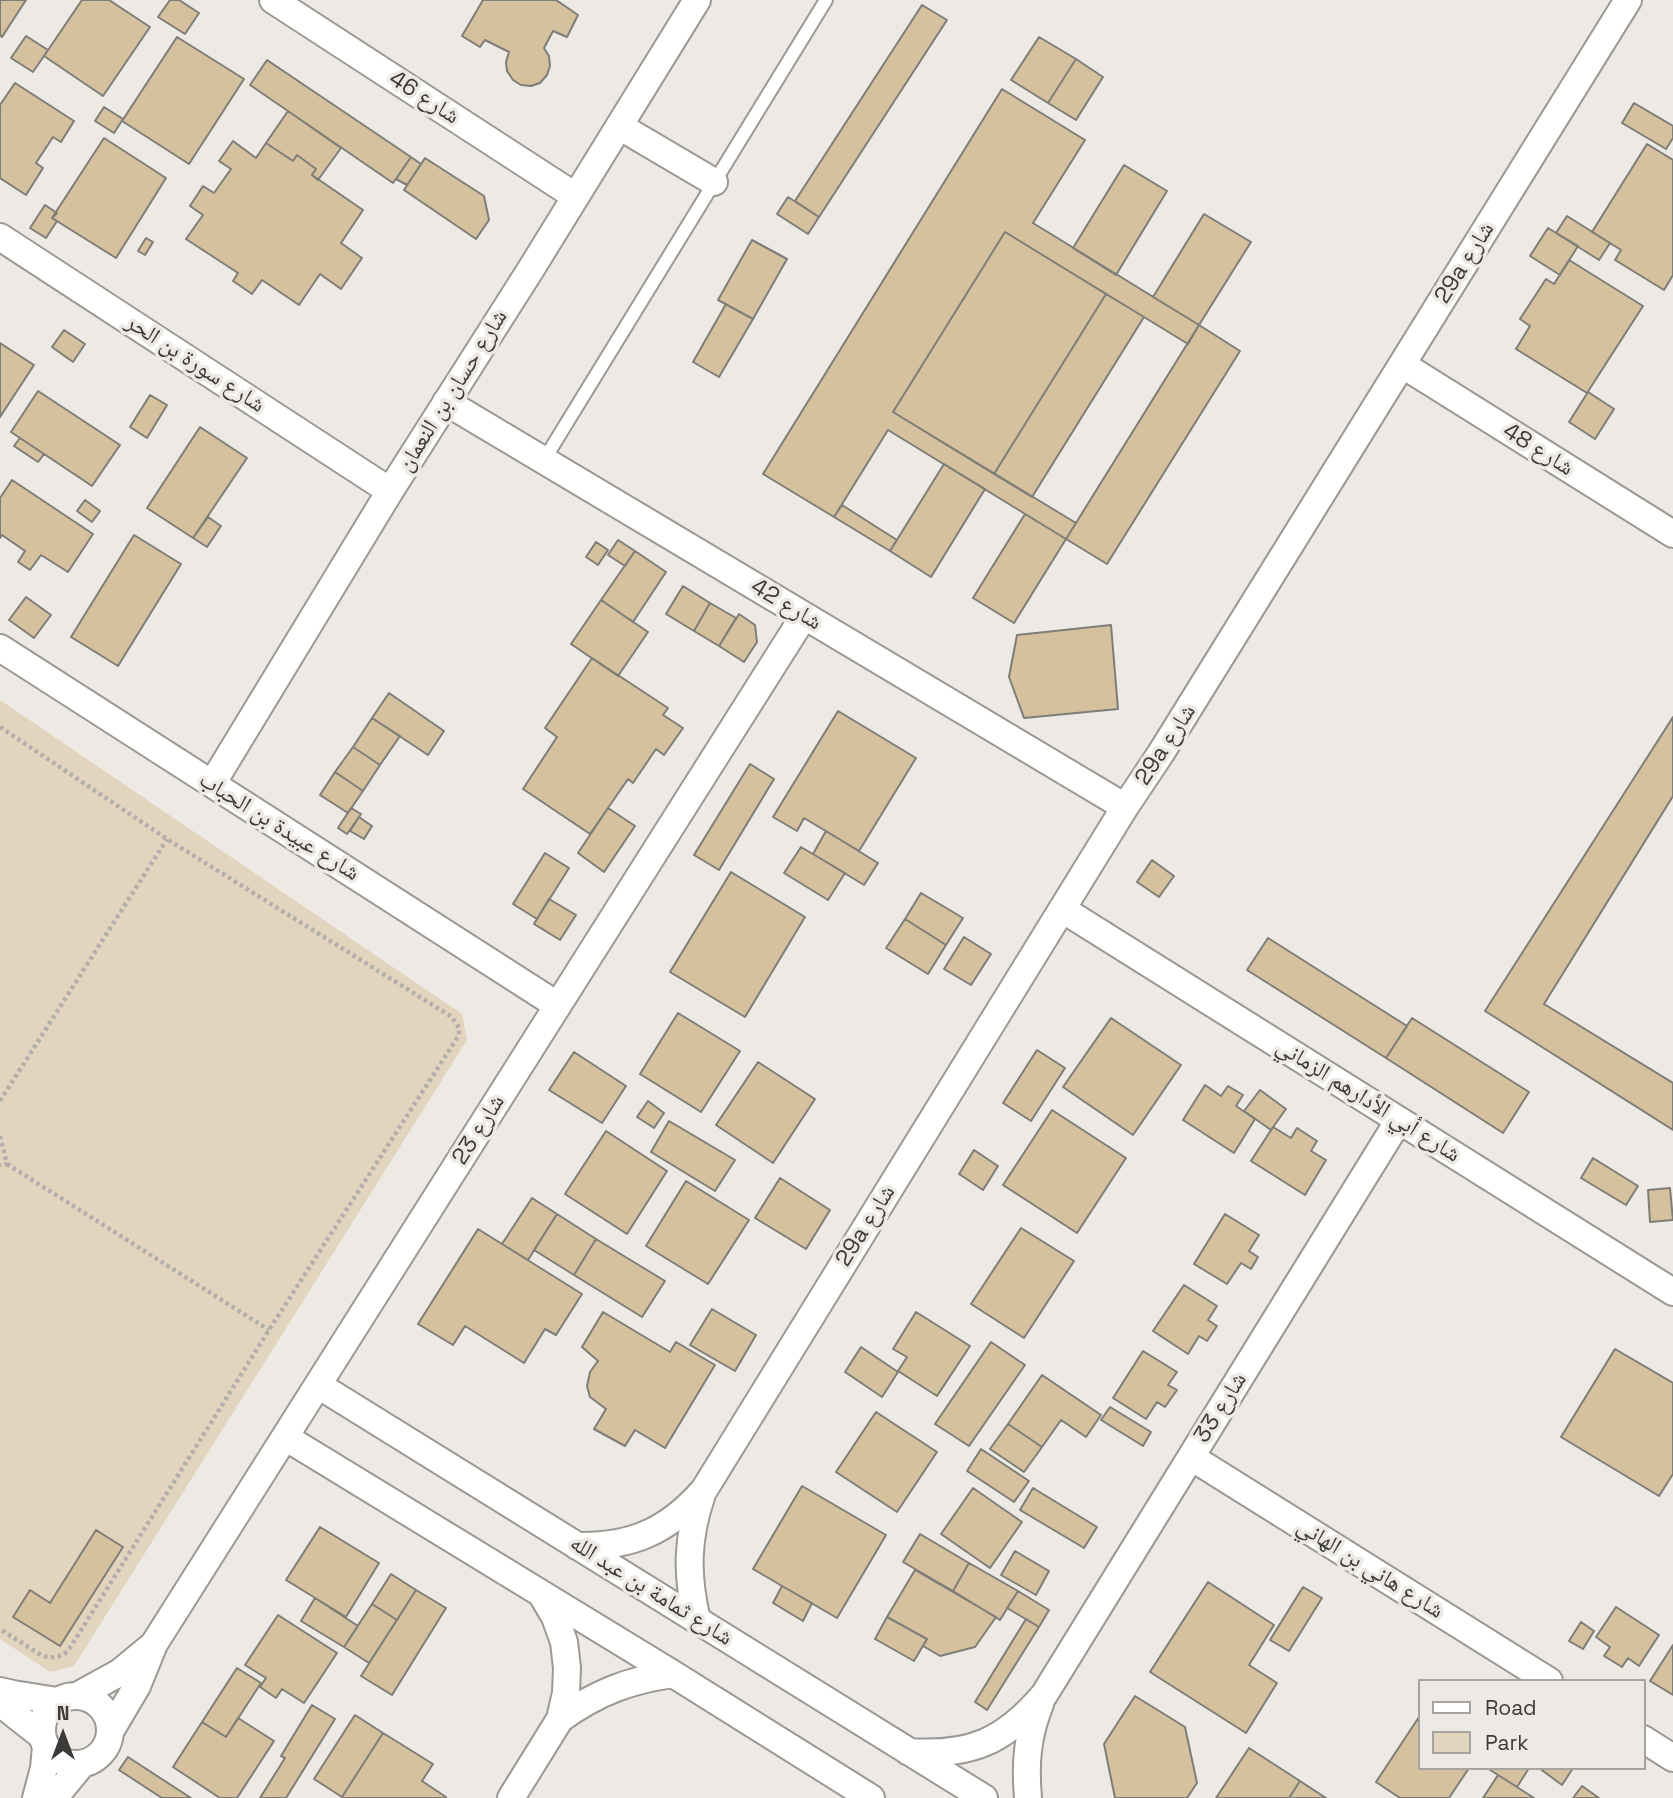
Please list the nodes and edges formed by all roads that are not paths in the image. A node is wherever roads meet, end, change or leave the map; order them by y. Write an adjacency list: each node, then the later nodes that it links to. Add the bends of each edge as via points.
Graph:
1 (273, 0): 7 (street, شارع 46)
2 (697, 0): 5 (street, شارع حسان بن النعمان)
3 (826, 0): 6 (lane)
4 (1628, 0): 9 (street, 29a شارع)
5 (618, 126): 6 (street); 7 (street, شارع حسان بن النعمان)
6 (714, 182): 11 (lane)
7 (575, 196): 10 (street, شارع حسان بن النعمان)
8 (0, 237): 12 (street, شارع سورة بن الحر)
9 (1402, 365): 13 (street, شارع 48); 17 (street, 29a شارع)
10 (446, 402): 11 (street, شارع 42); 12 (street, شارع حسان بن النعمان)
11 (544, 460): 14 (street, شارع 42)
12 (390, 491): 16 (street, شارع حسان بن النعمان)
13 (1673, 534)
14 (804, 616): 17 (street, شارع 42); 19 (street, شارع 23)
15 (0, 648): 16 (street, شارع عبيدة بن الحباب)
16 (212, 785): 19 (street, شارع عبيدة بن الحباب)
17 (1125, 807): 18 (street, 29a شارع)
18 (1062, 909): 20 (street, شارع أبي الأدارهم الزماني); 25 (street, 29a شارع)
19 (558, 1005): 22 (street, شارع 23)
20 (1399, 1120): 21 (street, شارع أبي الأدارهم الزماني); 24 (street, شارع 33)
21 (1673, 1292)
22 (318, 1385): 23 (street, شارع 23); 26 (street, شارع ثمامة بن عبد الله)
23 (285, 1437): 27 (street); 29 (street, شارع 23)
24 (1191, 1457): 31 (street, شارع هاني بن الهاني); 33 (street, شارع 33)
25 (704, 1490): 26 (street, 29a شارع, via 688,1508 648,1535 601,1546); 28 (street, 29a شارع, via 689,1554)
26 (577, 1546): 28 (street, شارع ثمامة بن عبد الله)
27 (542, 1595): 30 (street); 36 (street, via 564,1642 566,1693)
28 (697, 1619): 40 (street, شارع ثمامة بن عبد الله)
29 (154, 1644): 34 (street, شارع 23, via 119,1673); 37 (street, شارع 23, via 137,1686)
30 (673, 1674): 36 (street, via 602,1693); 46 (street)
31 (1546, 1679)
32 (0, 1691): 34 (street)
33 (1044, 1695): 40 (street, شارع 33, via 1007,1731 985,1743 960,1751); 48 (street, شارع 33, via 1027,1748)
34 (68, 1698): 37 (street, via 92,1698 109,1717); 39 (street, via 47,1711 42,1723)
35 (0, 1703): 39 (street)
36 (560, 1719): 45 (street)
37 (111, 1730): 42 (street, via 103,1752)
38 (1645, 1740): 41 (street)
39 (44, 1742): 42 (street, via 55,1758); 43 (street, via 44,1768)
40 (909, 1752): 47 (street, شارع ثمامة بن عبد الله)
41 (1673, 1758)
42 (82, 1764): 44 (street)
43 (36, 1798)
44 (54, 1798)
45 (511, 1798)
46 (871, 1798)
47 (984, 1798)
48 (1028, 1798)

